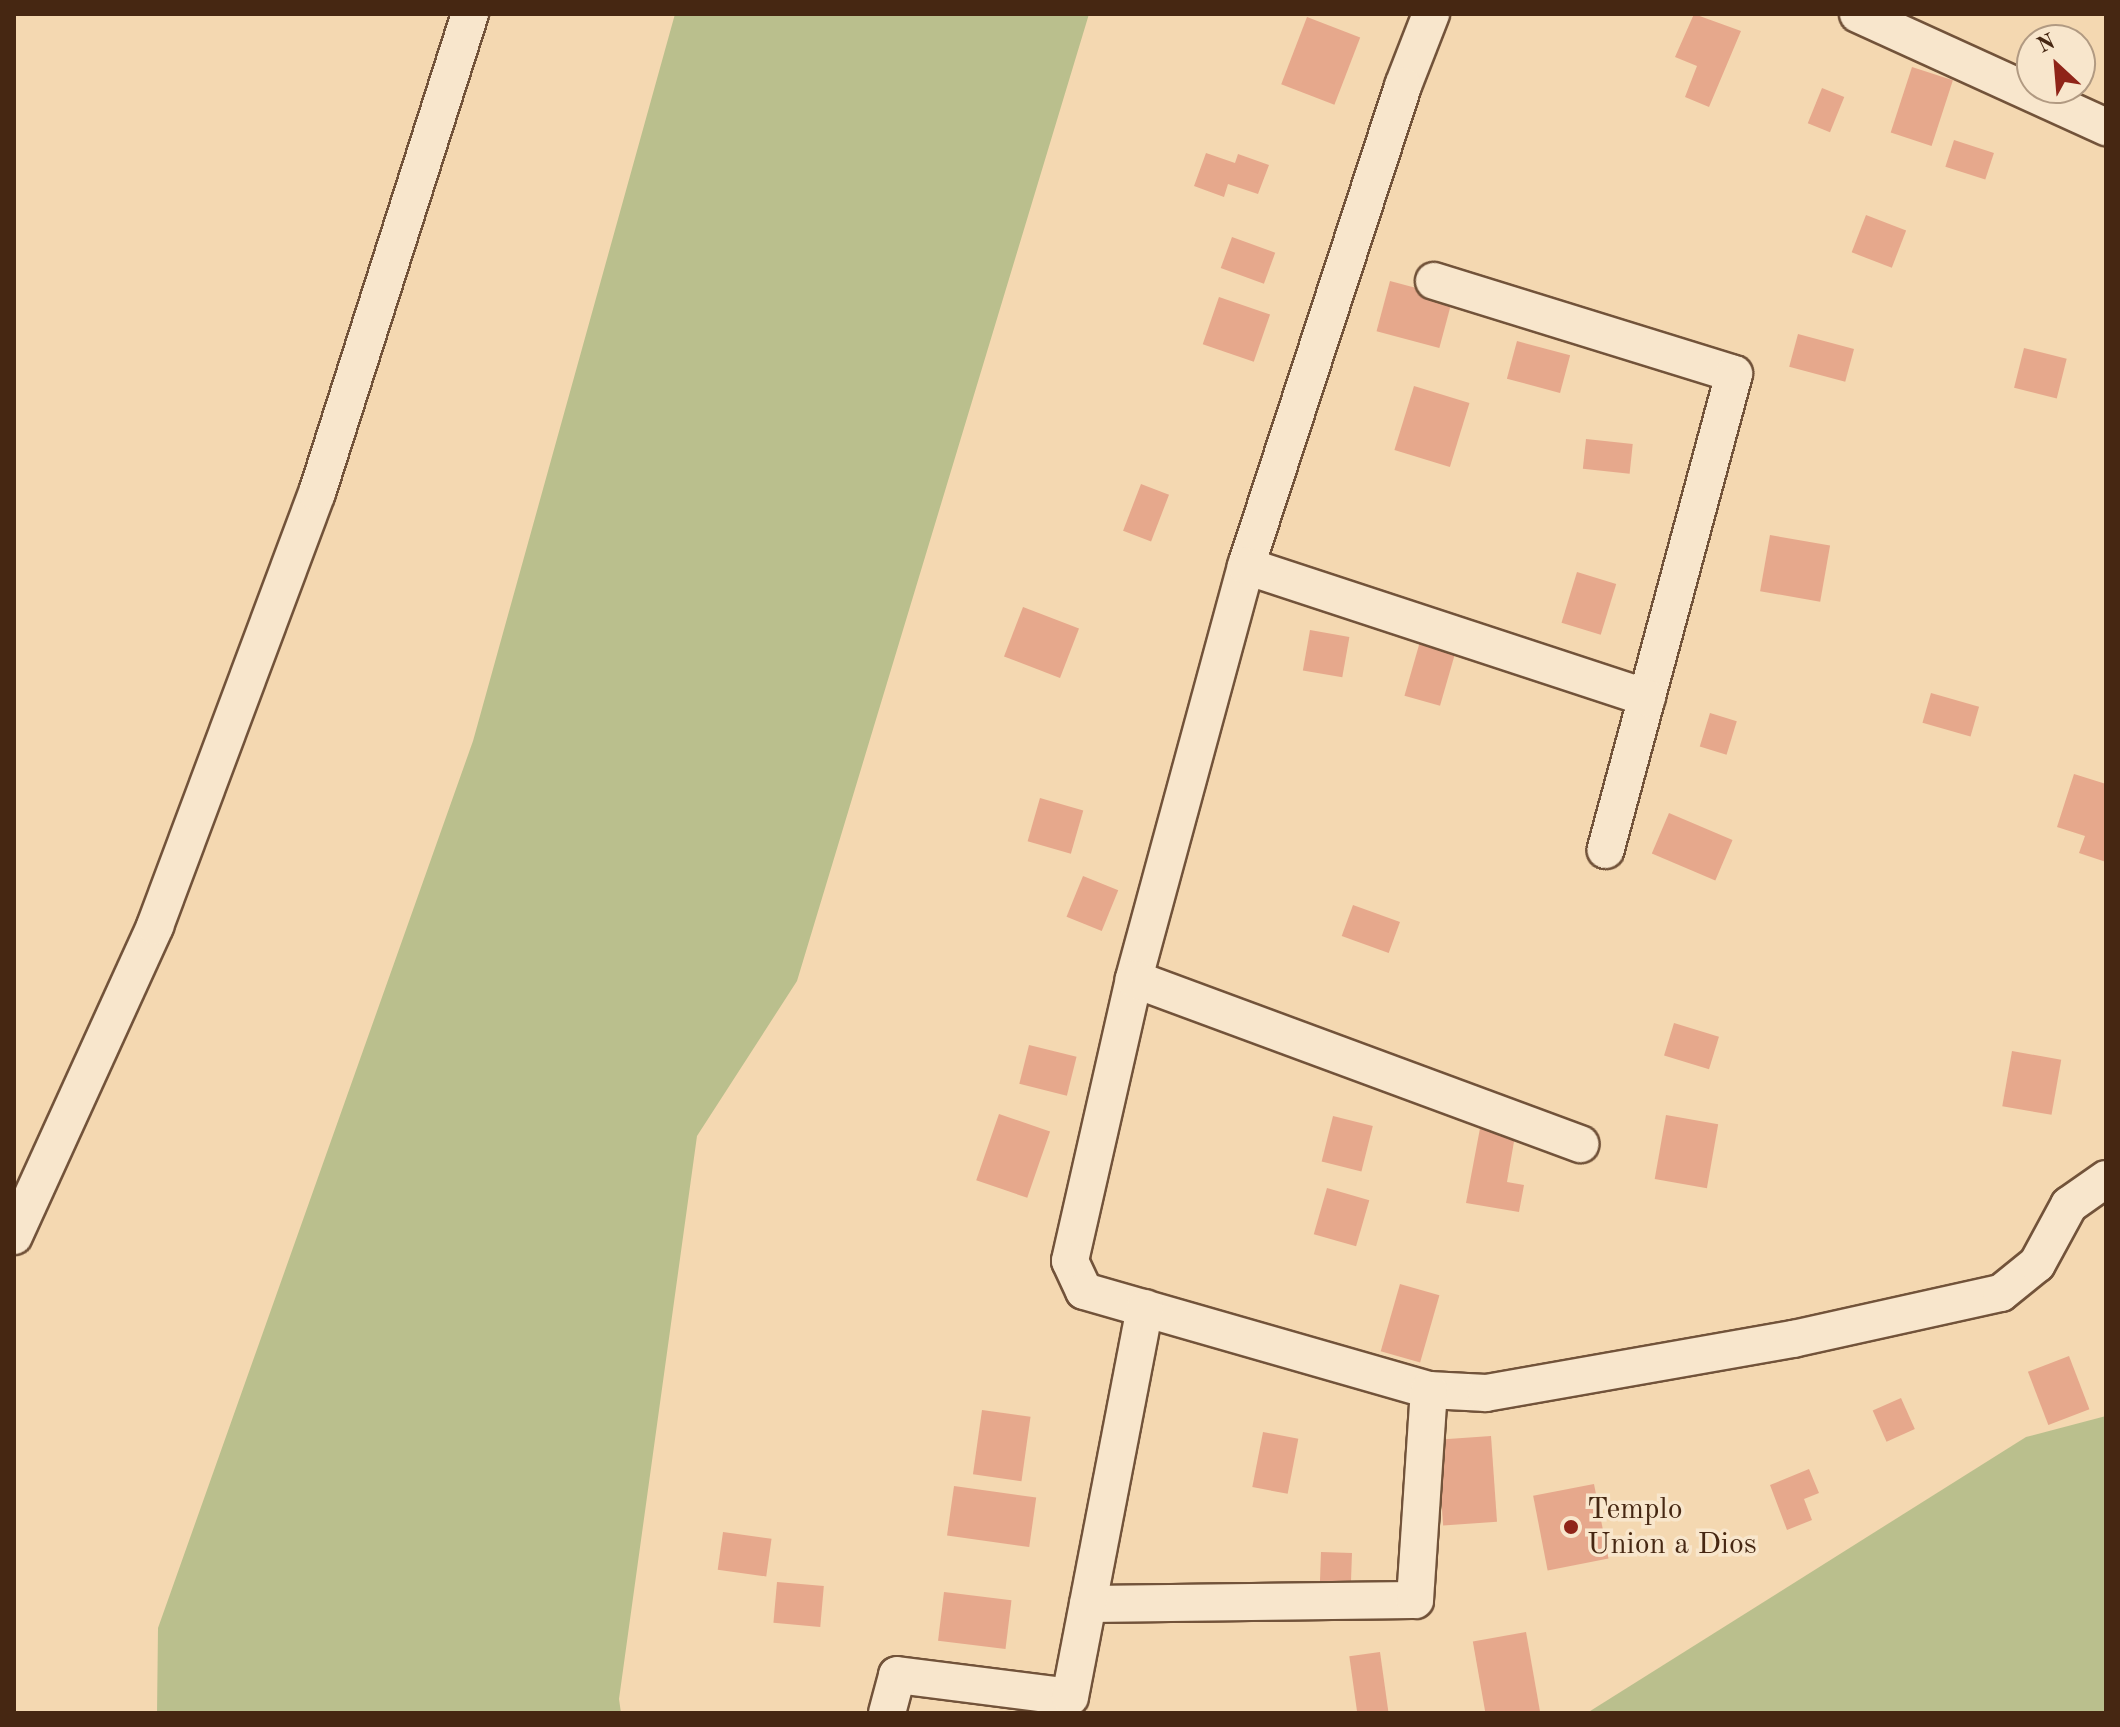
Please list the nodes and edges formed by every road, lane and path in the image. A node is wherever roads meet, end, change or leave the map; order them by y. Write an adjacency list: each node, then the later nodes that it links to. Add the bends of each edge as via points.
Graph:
1 (470, 14): 12 (street, via 317,493 200,807 155,926)
2 (1431, 14): 6 (street)
3 (1858, 14): 4 (street)
4 (2106, 127)
5 (1434, 281): 7 (street, via 1734,374)
6 (1246, 566): 7 (street); 9 (street)
7 (1647, 698): 8 (street)
8 (1606, 850)
9 (1134, 979): 10 (street); 13 (street, via 1070,1261 1084,1291)
10 (1580, 1144)
11 (2106, 1179): 14 (street, via 2069,1205 2037,1264 2001,1293 1793,1339 1486,1393)
12 (14, 1236)
13 (1145, 1308): 14 (street); 15 (street)
14 (1429, 1390): 15 (street, via 1415,1600)
15 (1088, 1604): 16 (street, via 1070,1697 897,1675)
16 (887, 1713)

